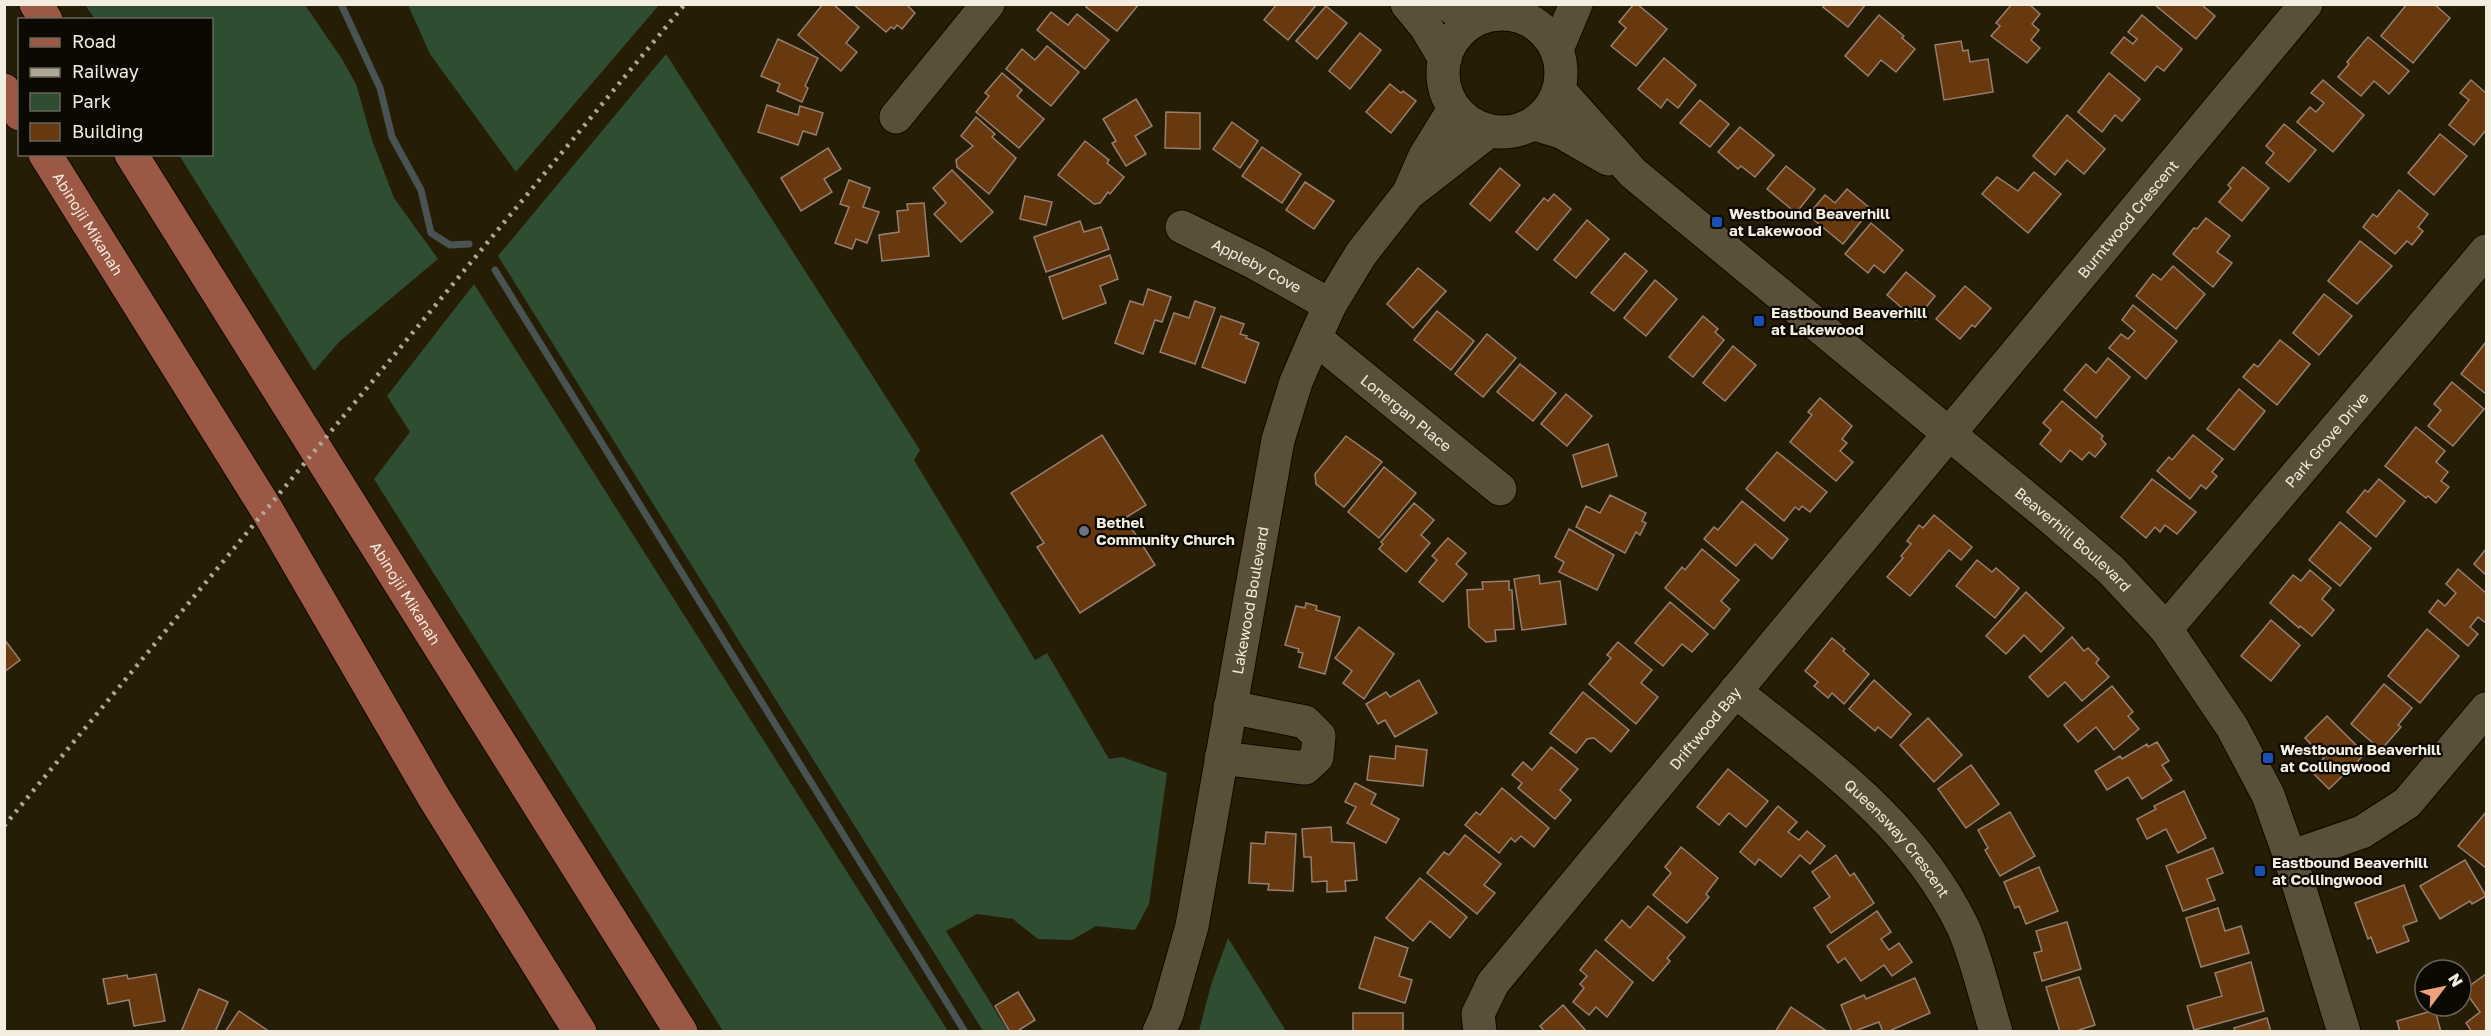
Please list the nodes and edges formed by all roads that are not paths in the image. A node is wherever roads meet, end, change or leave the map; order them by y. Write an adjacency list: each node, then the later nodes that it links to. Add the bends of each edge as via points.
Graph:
1 (36, 4): 8 (main road)
2 (987, 4): 15 (street)
3 (1407, 4): 10 (street)
4 (1575, 4): 9 (street)
5 (2306, 4): 26 (street, Burntwood Crescent)
6 (1532, 11): 7 (street, via 1479,18); 9 (street)
7 (1460, 13): 10 (street, via 1462,29)
8 (45, 18)
9 (1557, 49): 12 (street, via 1562,69)
10 (1444, 59): 13 (street, via 1444,90)
11 (4, 90): 14 (main road)
12 (1559, 90): 16 (street); 20 (street, Beaverhill Boulevard)
13 (1454, 109): 17 (street, via 1469,123); 21 (street, Lakewood Boulevard, via 1425,156)
14 (18, 111)
15 (896, 117)
16 (1534, 124): 17 (street, via 1521,130); 20 (street, Beaverhill Boulevard, via 1561,132)
17 (1489, 131): 21 (street, Lakewood Boulevard)
18 (46, 156): 35 (main road, Abinojii Mikanah, via 267,510 433,796)
19 (132, 156): 34 (main road, Abinojii Mikanah)
20 (1633, 173): 26 (street, Beaverhill Boulevard)
21 (1408, 194): 24 (street, Lakewood Boulevard, via 1361,254)
22 (1182, 227): 24 (street, Appleby Cove)
23 (2487, 251): 28 (street, Park Grove Drive)
24 (1330, 305): 25 (street, Lakewood Boulevard)
25 (1316, 338): 27 (street, Lonergan Place); 30 (street, Lakewood Boulevard, via 1296,382 1278,440)
26 (1949, 434): 28 (street, Beaverhill Boulevard, via 2111,570); 29 (street, Driftwood Bay)
27 (1500, 489)
28 (2166, 629): 33 (street, Beaverhill Boulevard, via 2232,727 2268,795)
29 (1735, 691): 39 (street, Driftwood Bay, via 1493,982 1478,1014); 40 (street, Queensway Crescent, via 1857,790 1895,826 1933,874 1964,929)
30 (1230, 707): 32 (street, Lakewood Boulevard); 32 (street, via 1305,722 1319,736 1317,757 1305,768)
31 (2487, 709): 33 (street, via 2407,803 2362,832)
32 (1221, 758): 38 (street, Lakewood Boulevard, via 1192,926)
33 (2290, 857): 41 (street, Beaverhill Boulevard)
34 (634, 956): 36 (main road, Abinojii Mikanah); 37 (main road)
35 (580, 1032)
36 (681, 1032)
37 (694, 1032)
38 (1159, 1032)
39 (1480, 1032)
40 (1996, 1032)
41 (2344, 1032)

